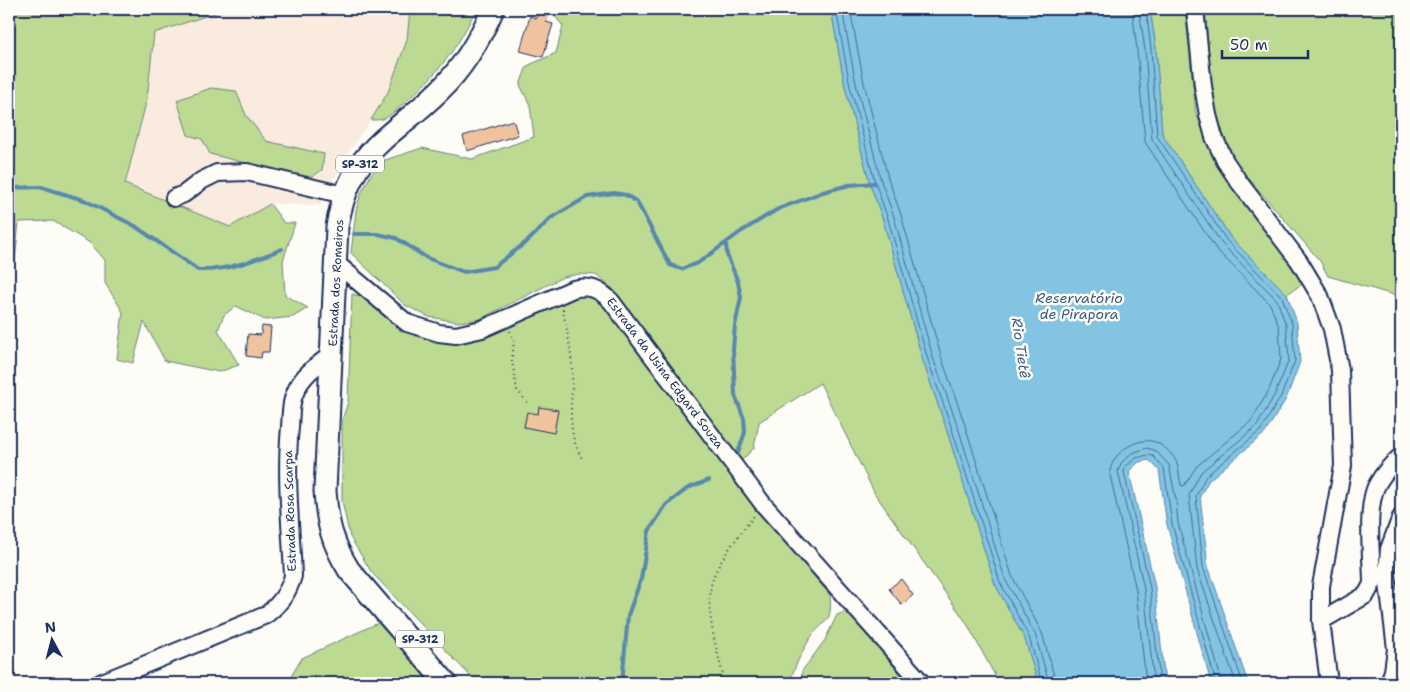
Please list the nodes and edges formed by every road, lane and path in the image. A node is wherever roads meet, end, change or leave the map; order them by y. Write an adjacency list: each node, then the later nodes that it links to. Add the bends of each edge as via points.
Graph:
1 (493, 9): 3 (main road, Estrada dos Romeiros / SP-312, via 470,53 454,75 440,91 378,143 354,173)
2 (1195, 9): 15 (lane, via 1203,86 1214,137 1239,182 1299,262 1320,296 1332,329 1340,370 1343,466 1321,586)
3 (344, 195): 4 (lane, via 247,172 217,173); 5 (main road, Estrada dos Romeiros / SP-312, via 337,227)
4 (174, 198)
5 (336, 263): 7 (lane, Estrada da Usina Edgard Souza, via 407,323 420,328 456,335); 8 (main road, Estrada dos Romeiros / SP-312)
6 (560, 294): 7 (lane, Estrada da Usina Edgard Souza); 11 (path, via 572,366 571,430); 12 (lane, Estrada da Usina Edgard Souza, via 584,286 602,292 612,301)
7 (505, 319): 9 (path, via 514,341 512,361 517,390)
8 (331, 355): 14 (main road, Estrada dos Romeiros / SP-312, via 326,510 337,551); 16 (lane, Estrada Rosa Scarpa, via 316,365 294,393 288,445 293,576 283,598 266,615)
9 (527, 402)
10 (1401, 456): 15 (lane, via 1377,484 1371,503 1372,584 1366,595)
11 (582, 458)
12 (763, 504): 19 (path, via 714,575 710,595 711,620); 20 (lane, Estrada da Usina Edgard Souza)
13 (1401, 517): 22 (lane, via 1389,549 1387,575 1396,649)
14 (374, 599): 17 (main road, Estrada dos Romeiros / SP-312); 18 (main road, Estrada dos Romeiros / SP-312, via 426,644)
15 (1321, 621): 21 (lane)
16 (100, 683)
17 (446, 683)
18 (462, 683)
19 (725, 683)
20 (922, 683)
21 (1329, 683)
22 (1389, 683)

